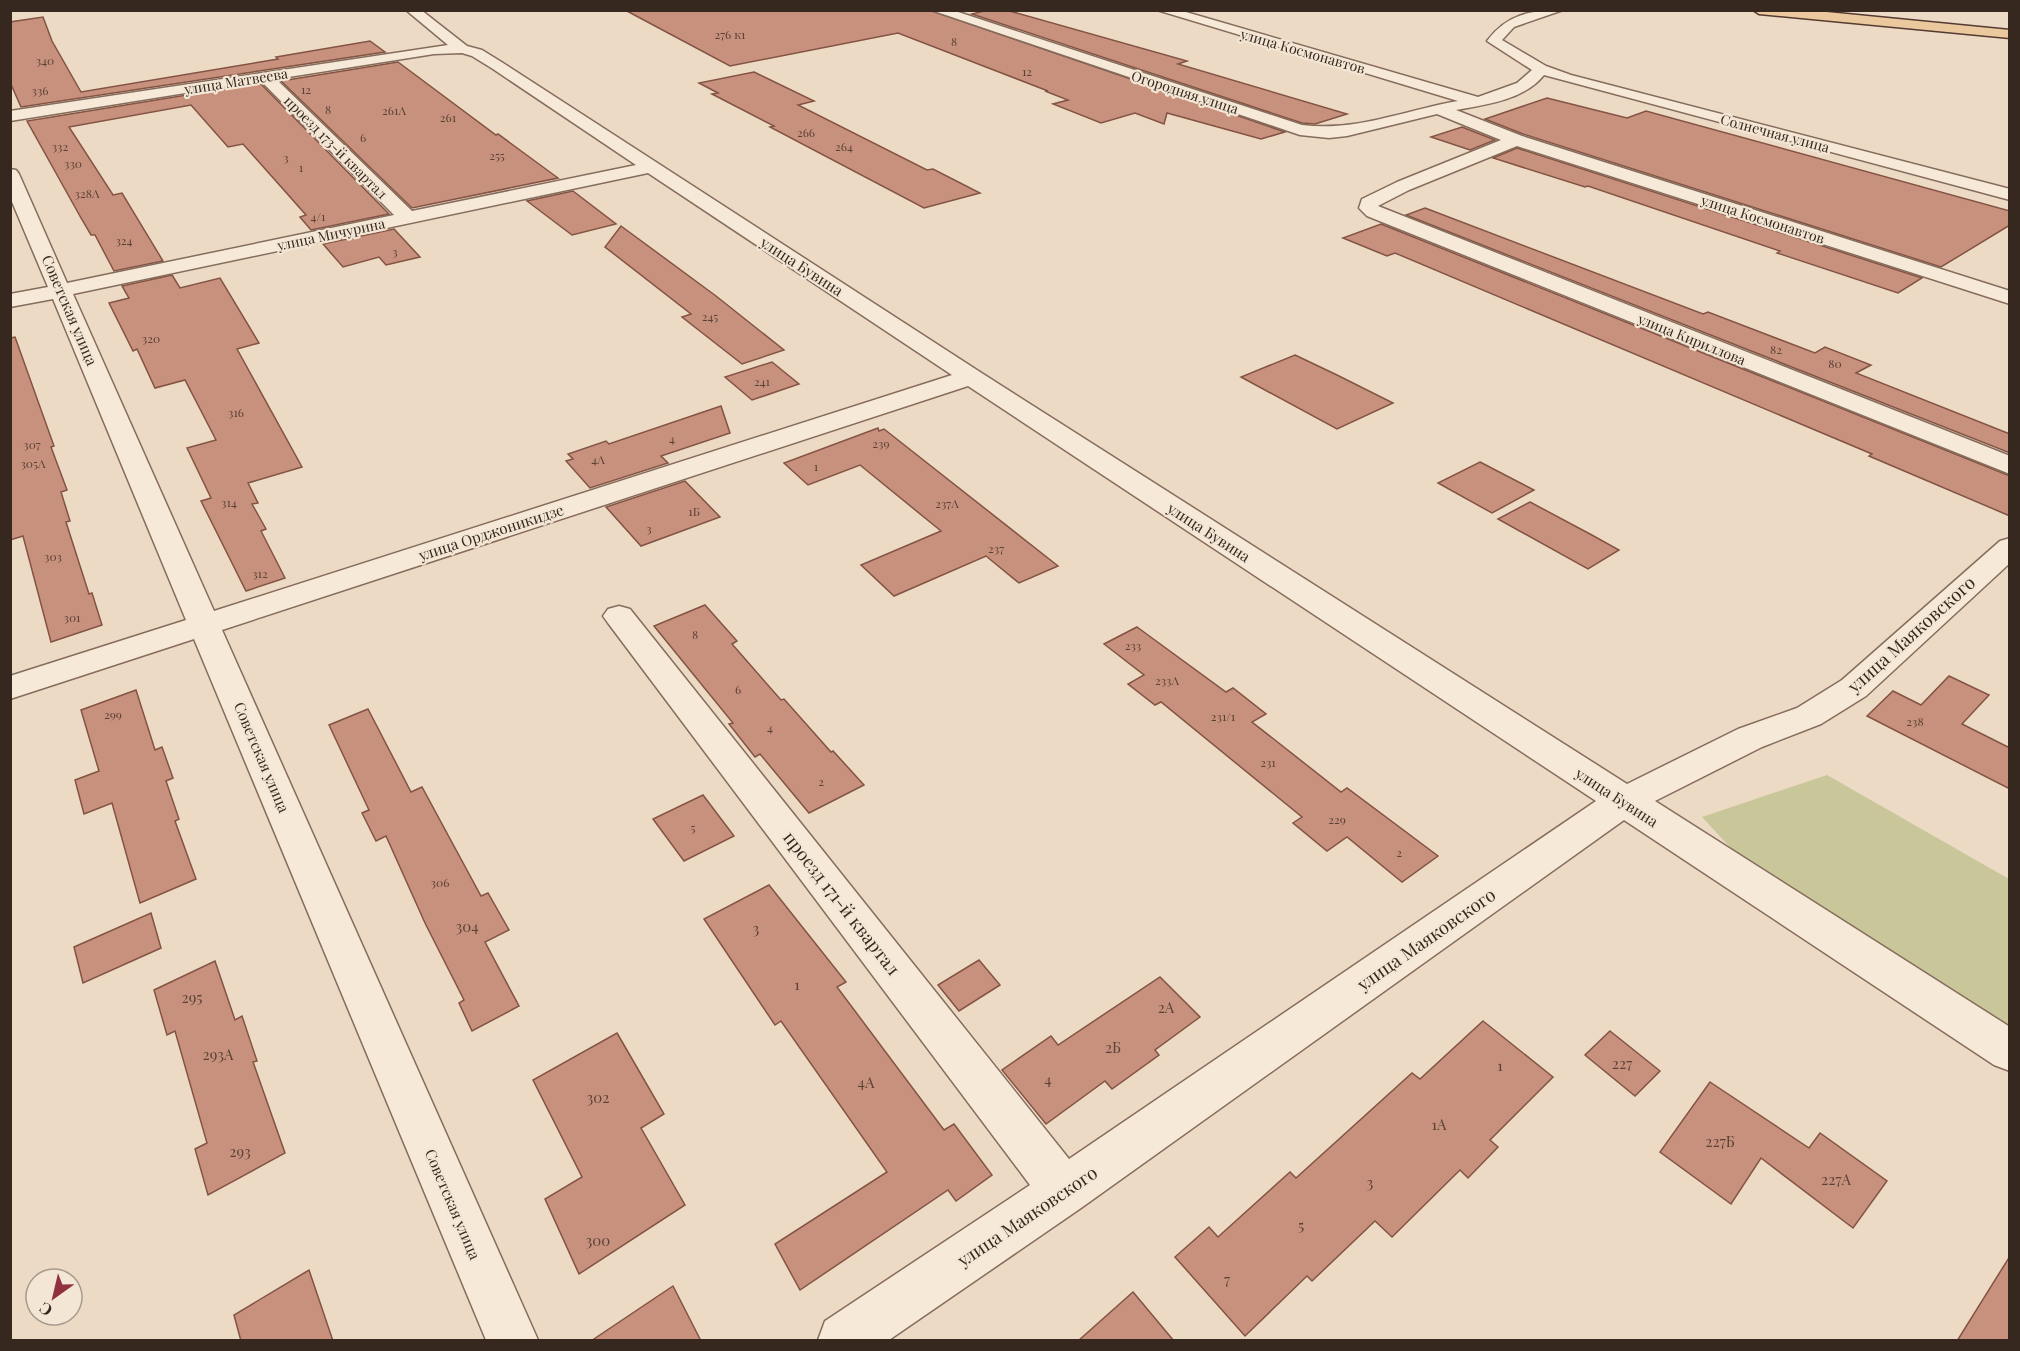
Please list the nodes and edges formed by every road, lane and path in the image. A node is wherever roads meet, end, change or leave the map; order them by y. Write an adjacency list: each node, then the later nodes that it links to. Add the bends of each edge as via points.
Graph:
1 (412, 10): 7 (street, улица Бувина)
2 (937, 10): 11 (street, Огородняя улица, via 1300,130 1348,131)
3 (1163, 10): 10 (street, улица Космонавтов)
4 (1557, 10): 8 (street, Солнечная улица, via 1509,24 1494,41)
5 (1759, 10): 6 (main road)
6 (2010, 34)
7 (462, 49): 9 (street, улица Матвеева); 14 (street, улица Бувина, via 477,53)
8 (1541, 69): 10 (street, Огородняя улица, via 1537,77 1523,86); 16 (street, Солнечная улица)
9 (264, 76): 12 (street, улица Матвеева); 17 (street, проезд 173-й квартал)
10 (1478, 101): 11 (street, Огородняя улица)
11 (1438, 109): 13 (street, улица Космонавтов)
12 (10, 116)
13 (1516, 140): 19 (street, улица Космонавтов); 22 (street, улица Кириллова, via 1403,186 1369,203 1369,208)
14 (651, 167): 17 (street, улица Мичурина); 21 (street, улица Бувина)
15 (10, 174): 18 (street, Советская улица)
16 (2010, 195)
17 (408, 218): 18 (street, улица Мичурина)
18 (61, 291): 20 (street, улица Мичурина); 25 (street, Советская улица)
19 (2010, 298)
20 (10, 302)
21 (971, 377): 25 (street, улица Орджоникидзе); 27 (street, улица Бувина)
22 (2010, 466)
23 (2010, 546): 27 (street, улица Маяковского, via 1854,688 1809,716 1750,738)
24 (619, 616): 29 (street, проезд 171-й квартал)
25 (205, 624): 26 (street, улица Орджоникидзе); 30 (street, Советская улица)
26 (10, 688)
27 (1624, 801): 28 (street, улица Бувина); 29 (street, улица Маяковского)
28 (2010, 1051)
29 (1065, 1191): 31 (street, улица Маяковского)
30 (512, 1341)
31 (844, 1341)

